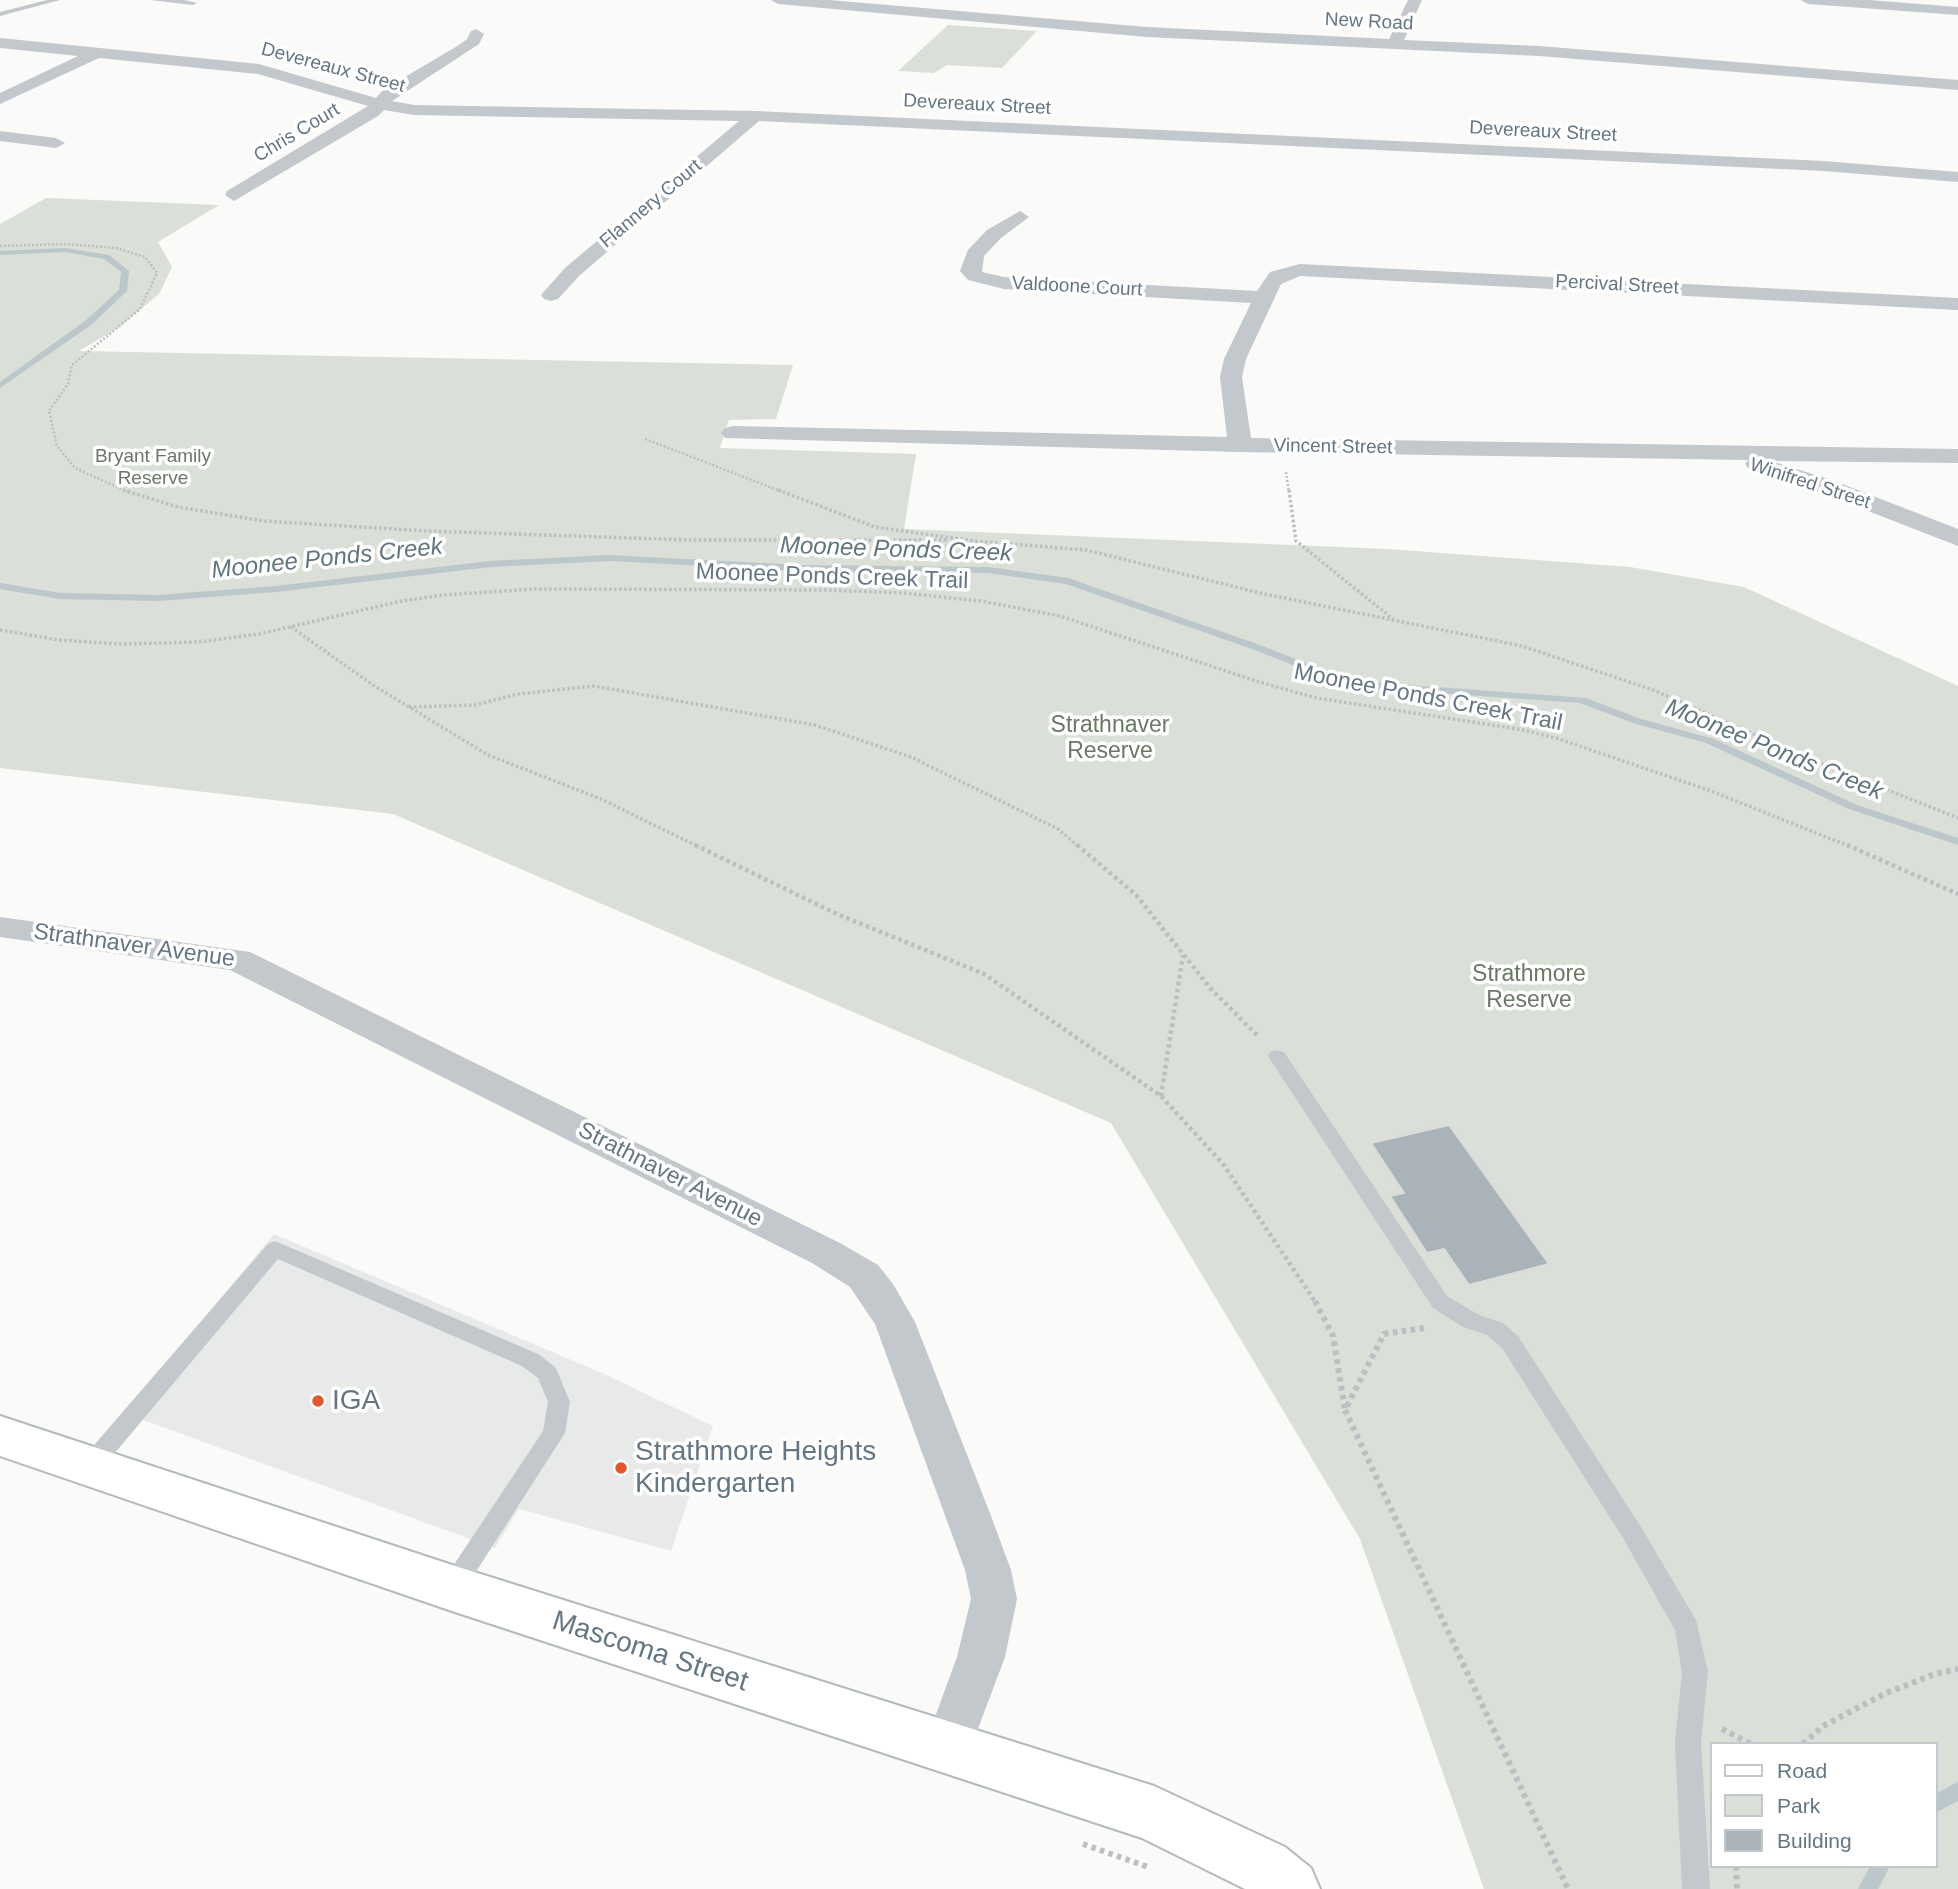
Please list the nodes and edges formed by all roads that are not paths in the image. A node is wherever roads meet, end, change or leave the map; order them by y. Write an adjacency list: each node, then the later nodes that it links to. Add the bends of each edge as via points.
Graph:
1 (56, 0): 8 (lane)
2 (154, 0): 6 (lane)
3 (778, 0): 11 (street, New Road, via 1147,32)
4 (1415, 0): 11 (street)
5 (1808, 0): 7 (street)
6 (192, 3)
7 (1956, 11)
8 (0, 14)
9 (476, 34): 15 (street, Chris Court, via 466,48)
10 (0, 43): 12 (street, Devereaux Street)
11 (1394, 44): 13 (street, New Road, via 1578,53)
12 (98, 52): 14 (street); 15 (street, Devereaux Street, via 259,69)
13 (1958, 85)
14 (0, 99)
15 (380, 104): 16 (street, Devereaux Street, via 434,111); 20 (street, Chris Court)
16 (755, 116): 19 (street, Devereaux Street, via 1824,166); 22 (street, Flannery Court)
17 (0, 136): 18 (street)
18 (56, 143)
19 (1958, 177)
20 (234, 195)
21 (1020, 217): 23 (street, Valdoone Court, via 975,254 970,271 975,276 1003,283)
22 (551, 295)
23 (1265, 298): 24 (street, Percival Street, via 1277,276 1315,269); 26 (street, via 1233,367)
24 (1958, 304)
25 (733, 433): 26 (street, Vincent Street)
26 (1240, 445): 27 (street, Vincent Street)
27 (1657, 452): 28 (street, Vincent Street); 31 (street, Winifred Street, via 1755,464 1824,485)
28 (1933, 456): 29 (street, Vincent Street); 30 (street, Vincent Street, via 1901,463)
29 (1958, 456)
30 (1889, 480): 31 (street, Winifred Street, via 1891,502)
31 (1919, 523): 32 (street, Winifred Street)
32 (1958, 538)
33 (0, 927): 38 (street, Strathnaver Avenue, via 218,956 247,964 864,1276 895,1322 988,1570 993,1599 981,1657)
34 (1277, 1056): 40 (lane, via 1440,1302 1495,1329 1510,1342 1687,1628 1695,1672 1688,1742)
35 (0, 1436): 36 (main road, Mascoma Street)
36 (90, 1466): 37 (main road, Mascoma Street); 37 (lane, via 275,1249 530,1360 547,1373 559,1402 554,1433)
37 (452, 1588): 38 (main road, Mascoma Street)
38 (948, 1747): 39 (main road, Mascoma Street, via 1154,1814 1264,1867)
39 (1290, 1889)
40 (1696, 1889)

